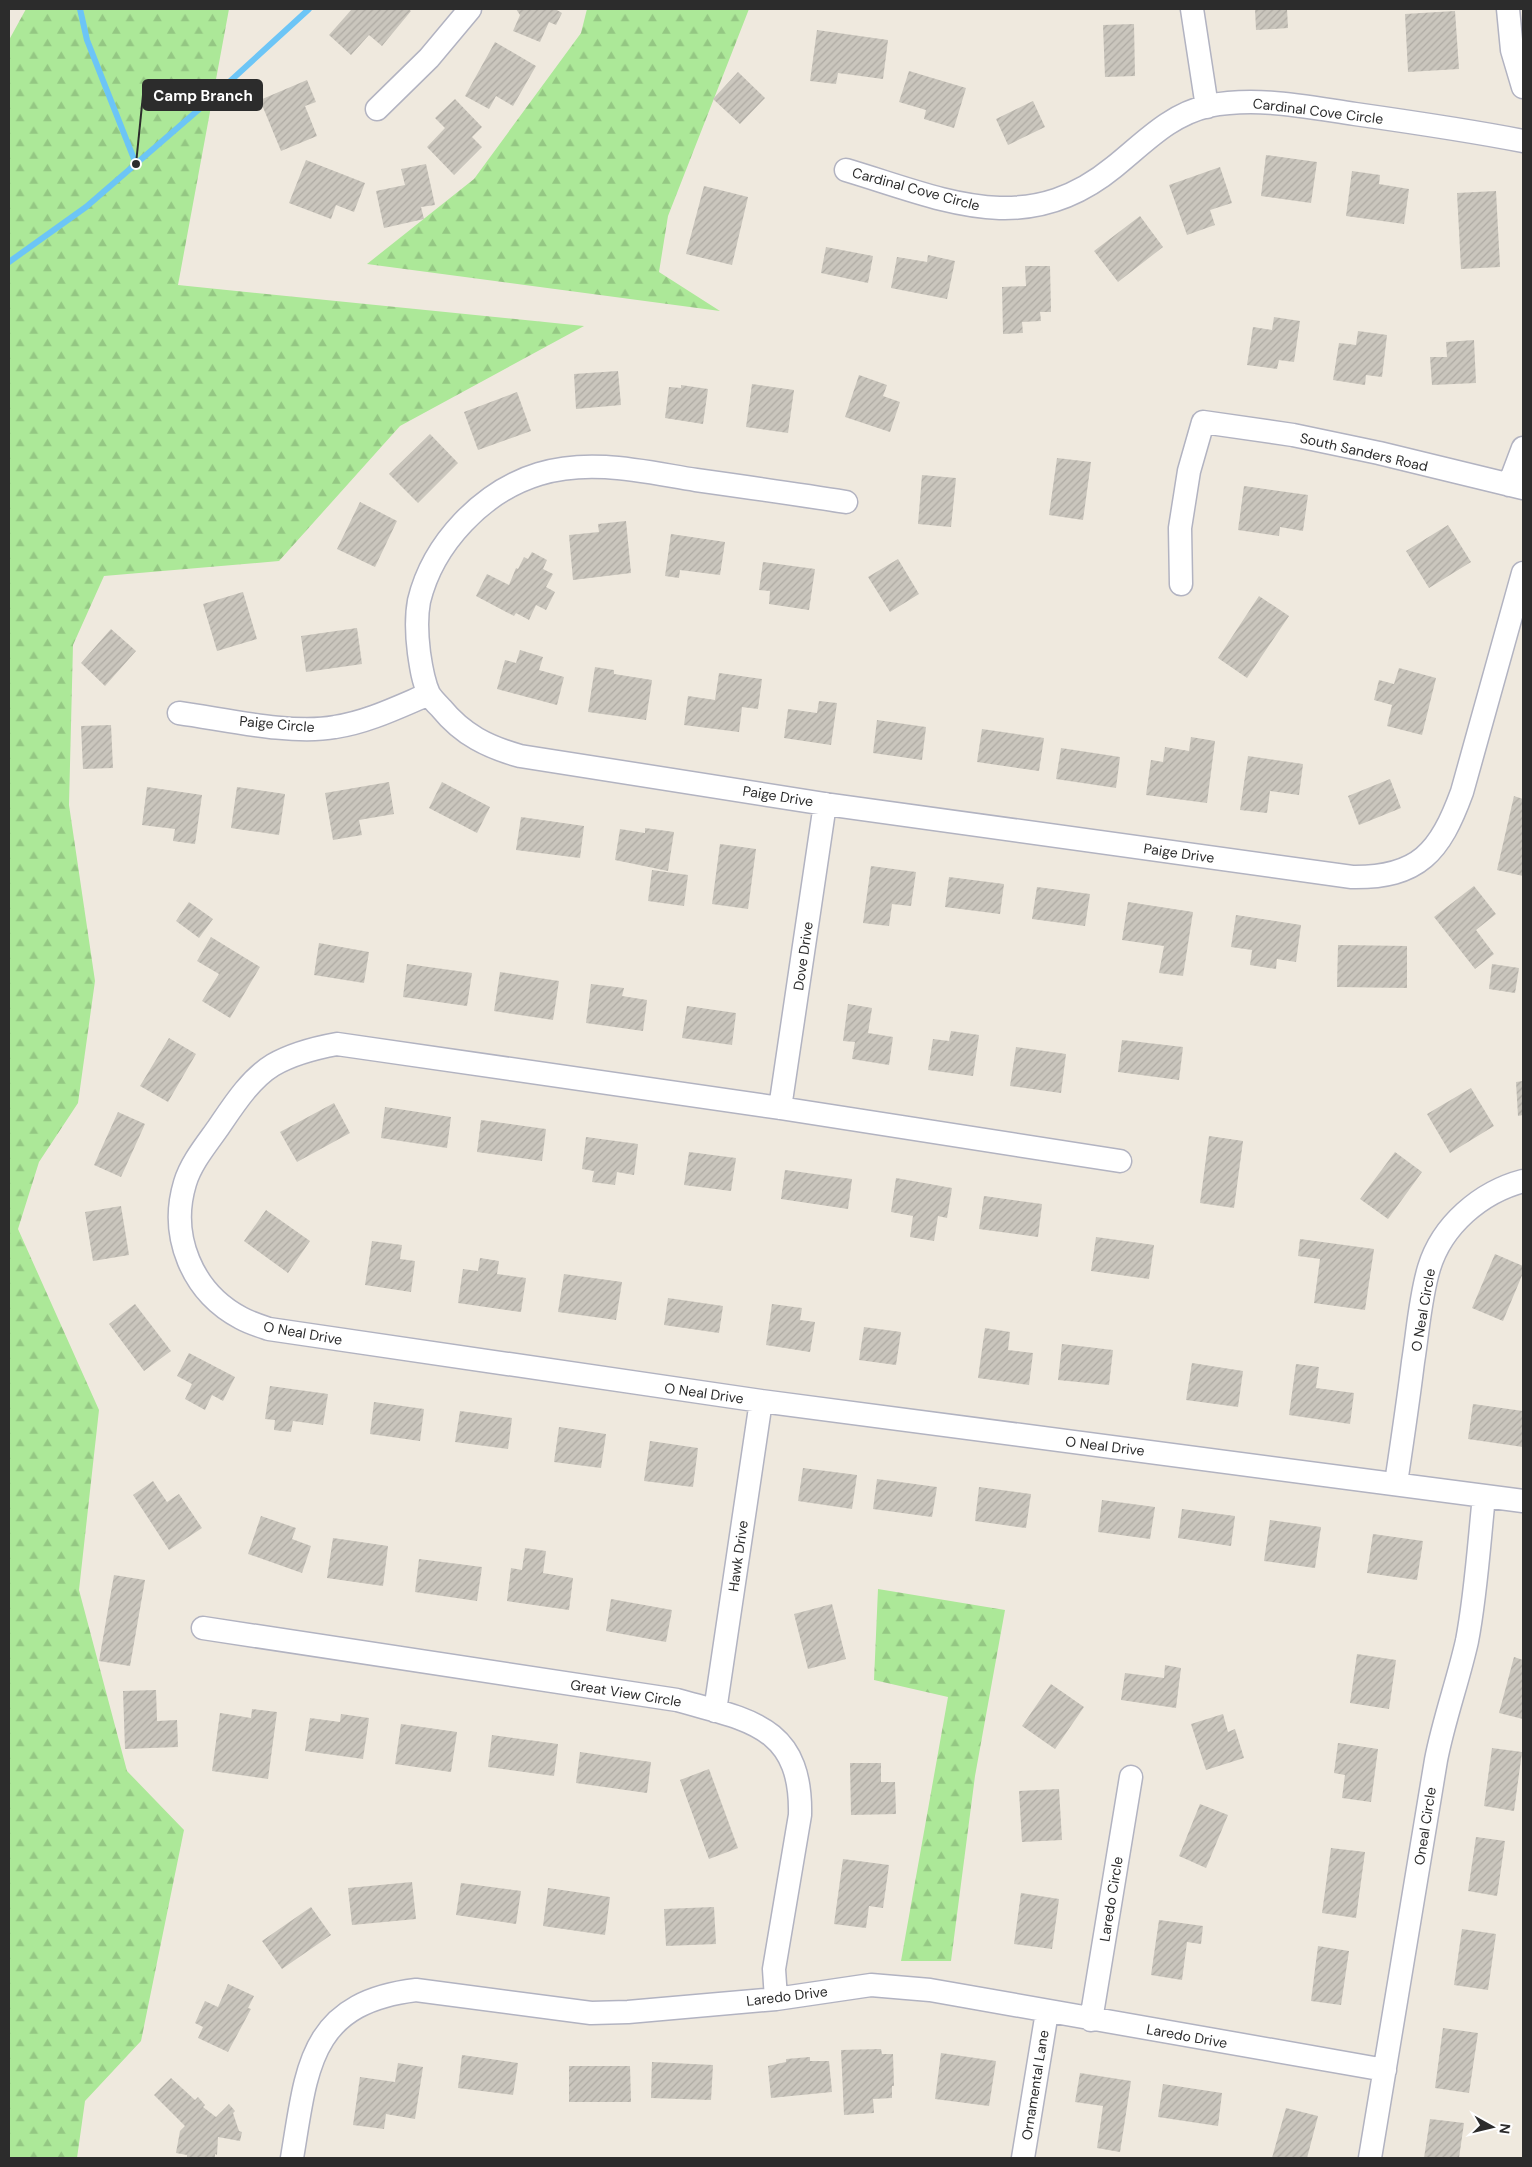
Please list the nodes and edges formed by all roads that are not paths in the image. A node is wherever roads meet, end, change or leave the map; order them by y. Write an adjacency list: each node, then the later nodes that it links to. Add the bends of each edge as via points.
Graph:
1 (470, 9): 6 (street, via 429,58)
2 (1192, 9): 5 (street)
3 (1508, 9): 4 (street, via 1512,50)
4 (1523, 87)
5 (1207, 107): 7 (street, Cardinal Cove Circle, via 1241,102 1278,103 1475,131); 8 (street, Cardinal Cove Circle, via 1176,118 1141,142 1092,184 1062,199 1030,208 983,207 936,197)
6 (377, 109)
7 (1523, 141)
8 (846, 170)
9 (1523, 448): 10 (street)
10 (1516, 486): 13 (street, South Sanders Road, via 1293,435 1203,422 1189,471 1180,528)
11 (846, 502): 14 (street, Paige Drive, via 594,466 539,474 512,486 483,504 459,528 441,550 428,575 419,602 417,636 421,669)
12 (1523, 573): 16 (street, Paige Drive, via 1462,792 1450,824 1437,845 1418,862 1395,874 1377,878 1352,877)
13 (1181, 584)
14 (429, 694): 15 (street, Paige Circle, via 378,716 333,728 276,726); 16 (street, Paige Drive, via 453,723 475,740 520,756)
15 (178, 713)
16 (825, 804): 17 (street, Dove Drive)
17 (780, 1108): 18 (street, O Neal Drive); 20 (street, O Neal Drive, via 337,1044 272,1065 253,1081 194,1163 180,1204 183,1247 192,1271 203,1287 242,1319 270,1329)
18 (1120, 1161)
19 (1523, 1181): 21 (street, O Neal Circle, via 1493,1192 1469,1208 1440,1243 1429,1267)
20 (761, 1402): 21 (street, O Neal Drive); 25 (street, Hawk Drive)
21 (1396, 1484): 22 (street, O Neal Drive)
22 (1484, 1496): 23 (street, O Neal Drive); 30 (street, Oneal Circle, via 1467,1639 1436,1760)
23 (1523, 1501)
24 (203, 1628): 25 (street, Great View Circle, via 676,1700)
25 (715, 1710): 27 (street, Great View Circle, via 738,1716 768,1731 787,1753 795,1768 800,1790 800,1815 774,1969)
26 (1132, 1777): 29 (street, Laredo Circle)
27 (776, 1998): 28 (street, Laredo Drive, via 871,1984 930,1990); 31 (street, Laredo Drive, via 628,2012 591,2012 440,1992 416,1990 388,1994 348,2012 314,2052 306,2076)
28 (1047, 2012): 29 (street, Laredo Drive); 32 (street, Ornamental Lane)
29 (1091, 2020): 30 (street, Laredo Drive)
30 (1386, 2070): 33 (street, Oneal Circle)
31 (292, 2158)
32 (1023, 2158)
33 (1370, 2158)

